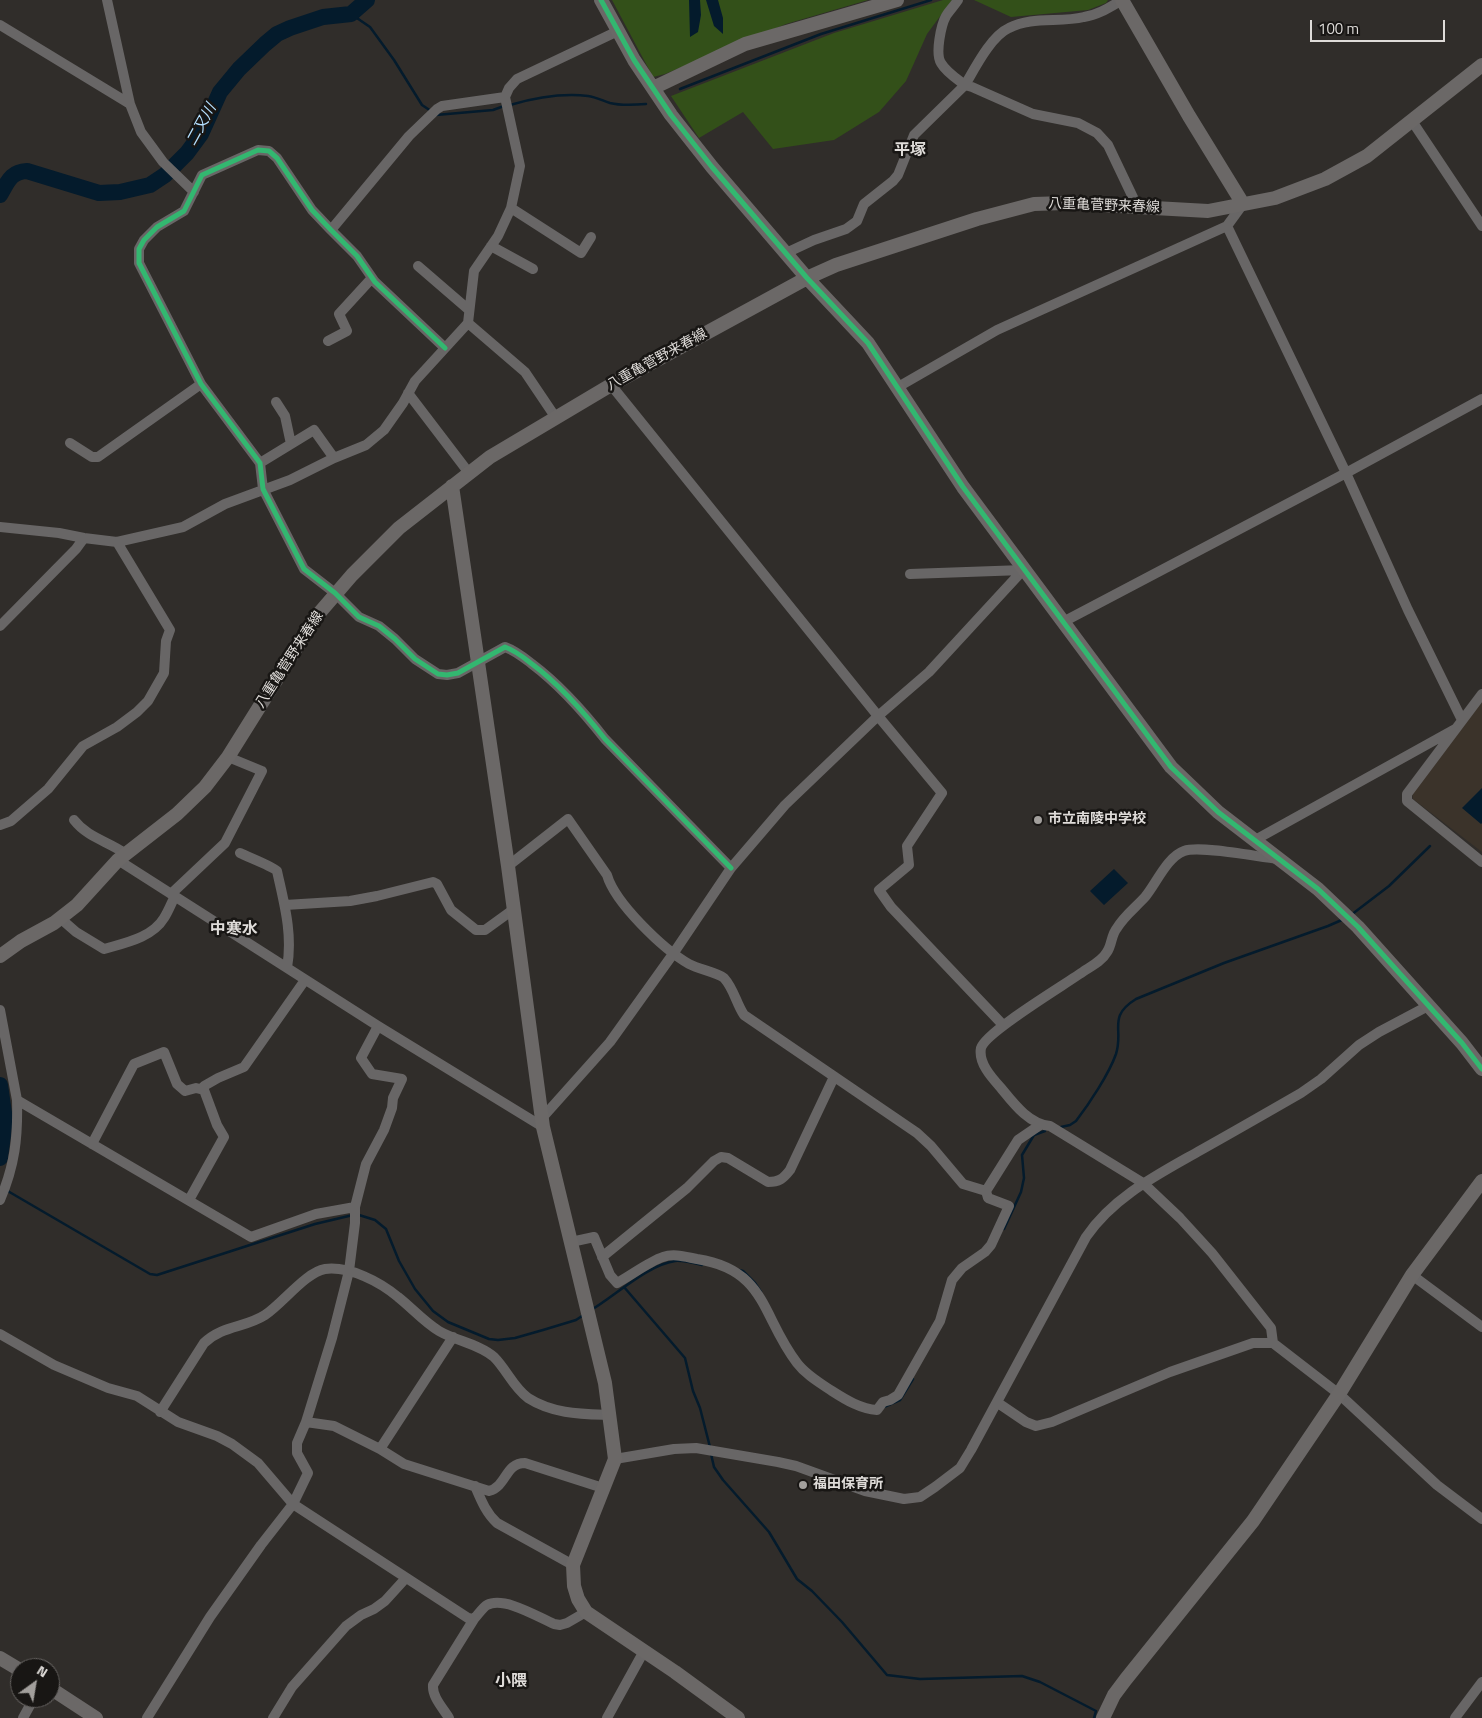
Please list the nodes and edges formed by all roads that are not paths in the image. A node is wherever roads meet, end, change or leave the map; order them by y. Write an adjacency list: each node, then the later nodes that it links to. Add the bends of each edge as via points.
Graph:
1 (107, 0): 12 (street)
2 (601, 0): 7 (street)
3 (897, 0): 10 (street, via 745,44)
4 (958, 0): 9 (street, via 945,18 940,32 939,59)
5 (1122, 0): 9 (street, via 1084,18 1035,20 1008,28 994,40); 15 (street)
6 (0, 25): 12 (street)
7 (618, 30): 10 (street); 11 (street, via 518,79)
8 (1482, 65): 13 (street, 八重亀菅野来春線)
9 (965, 85): 17 (street, via 1032,114 1078,122 1092,130 1108,145); 23 (street, via 914,135 898,175 864,204 858,221)
10 (653, 88): 23 (street, via 670,115)
11 (505, 97): 16 (street, via 520,166); 20 (street, via 436,109 409,136)
12 (130, 104): 14 (street, via 141,132 163,162)
13 (1412, 121): 15 (street, 八重亀菅野来春線, via 1367,156 1325,179 1275,198); 19 (street)
14 (194, 192): 20 (street, via 202,175 258,150 269,151); 32 (street, via 184,211 157,227 144,240 139,249 139,263)
15 (1243, 204): 17 (street, 八重亀菅野来春線, via 1208,210); 18 (street)
16 (511, 208): 21 (street, via 582,253); 22 (street)
17 (1138, 208): 27 (street, 八重亀菅野来春線, via 1034,204 977,219 836,265)
18 (1227, 226): 34 (street, via 997,330); 44 (street)
19 (1482, 226)
20 (330, 230): 26 (street, via 357,256)
21 (591, 237)
22 (491, 246): 25 (street); 28 (street, via 474,271)
23 (786, 253): 27 (street)
24 (418, 266): 28 (street)
25 (533, 269)
26 (372, 278): 30 (street, via 339,314 347,331); 31 (street)
27 (807, 278): 33 (street, 八重亀菅野来春線); 34 (street, via 868,343)
28 (469, 310): 29 (street)
29 (468, 322): 31 (street); 38 (street, via 525,372)
30 (328, 341)
31 (445, 348): 35 (street)
32 (201, 384): 39 (street, via 98,457 92,457); 42 (street)
33 (611, 385): 38 (street, 八重亀菅野来春線); 57 (street)
34 (898, 387): 50 (street, via 963,487)
35 (408, 393): 41 (street, via 384,430 366,445); 43 (street)
36 (1482, 398): 44 (street)
37 (276, 402): 40 (street, via 285,416)
38 (556, 418): 43 (street, 八重亀菅野来春線)
39 (70, 443)
40 (291, 444): 41 (street, via 314,430); 42 (street)
41 (334, 458): 46 (street, via 290,480)
42 (260, 463): 46 (street)
43 (469, 473): 45 (street, 八重亀菅野来春線)
44 (1346, 473): 53 (street); 58 (street)
45 (452, 486): 52 (street, 八重亀菅野来春線, via 399,528); 55 (street)
46 (263, 489): 49 (street, via 225,504 183,528); 52 (street, via 304,569)
47 (0, 528): 48 (street)
48 (84, 538): 49 (street); 54 (street)
49 (117, 542): 62 (street, via 170,630 164,673 148,701 137,712 83,746 48,789 10,821)
50 (1023, 570): 51 (street); 53 (street); 57 (street, via 929,672)
51 (910, 574)
52 (335, 593): 55 (street, via 359,618 379,626 415,659 438,674 458,674); 60 (street, 八重亀菅野来春線, via 315,618)
53 (1063, 622): 63 (street, via 1171,767 1218,812)
54 (0, 626)
55 (478, 663): 68 (street); 69 (street, via 506,648 514,650 554,681 605,739)
56 (1482, 694): 58 (street)
57 (878, 716): 69 (street, via 785,805); 80 (street, via 942,793 907,846 909,866 879,890 891,907)
58 (1462, 720): 59 (street)
59 (1455, 729): 63 (street); 67 (street, via 1408,794 1407,801)
60 (228, 757): 65 (street, 八重亀菅野来春線, via 205,787 177,814); 70 (street, via 262,771 225,843)
61 (74, 820): 65 (street, via 90,835 114,845)
62 (0, 825)
63 (1254, 840): 66 (street)
64 (240, 853): 71 (street, via 277,870)
65 (122, 857): 70 (street); 73 (street, 八重亀菅野来春線, via 77,905)
66 (1281, 860): 78 (street, via 1347,917); 80 (street, via 1205,850 1182,852 1167,865 1147,895 1118,926 1102,958)
67 (1482, 862)
68 (508, 866): 72 (street); 74 (street, via 568,819 607,875 609,885 626,910)
69 (731, 868): 74 (street)
70 (173, 895): 73 (street, via 164,920 157,926 143,936 104,949); 76 (street)
71 (285, 905): 72 (street, via 350,901 433,882 451,910 476,930 485,930); 76 (street, via 289,937)
72 (514, 909): 86 (street)
73 (60, 918): 75 (street, 八重亀菅野来春線)
74 (673, 954): 83 (street, via 702,971 722,976 732,987 744,1015); 86 (street, via 610,1042)
75 (0, 956)
76 (287, 968): 77 (street)
77 (306, 980): 81 (street); 84 (street, via 244,1066 204,1086)
78 (1428, 1006): 82 (street); 90 (street, via 1359,1045 1302,1093)
79 (0, 1010): 85 (street)
80 (1003, 1025): 87 (street, via 987,1038 981,1048 982,1060 1014,1105)
81 (378, 1026): 86 (street); 94 (street, via 360,1058 372,1074 402,1079 384,1130 366,1164)
82 (1482, 1069)
83 (834, 1077): 91 (street, via 917,1133 963,1184); 96 (street, via 783,1179 768,1182 721,1157)
84 (204, 1090): 88 (street, via 185,1091 178,1084 164,1052 134,1064); 93 (street, via 224,1137)
85 (17, 1100): 88 (street); 92 (street, via 16,1148)
86 (543, 1122): 95 (street)
87 (1040, 1125): 90 (street, via 1050,1126); 91 (street, via 1018,1140)
88 (92, 1144): 93 (street)
89 (1482, 1182): 98 (street)
90 (1143, 1183): 102 (street, via 1212,1253 1270,1328); 104 (street, via 1094,1225)
91 (986, 1191): 96 (street, via 988,1198 1009,1206 991,1245 956,1274 940,1321 898,1395 883,1402 877,1410 858,1406 840,1397 798,1364 752,1285 741,1274 713,1261 675,1255 663,1257 617,1283)
92 (0, 1200)
93 (189, 1200): 94 (street, via 251,1237 316,1214)
94 (354, 1207): 97 (street)
95 (571, 1242): 96 (street, via 594,1237); 106 (street, via 605,1383)
96 (602, 1257)
97 (349, 1271): 101 (street, via 397,1295 430,1324); 105 (street, via 319,1271 258,1320 211,1336); 107 (street)
98 (1412, 1275): 99 (street); 103 (street)
99 (1482, 1327)
100 (0, 1334): 105 (street, via 54,1365 108,1388 137,1396)
101 (453, 1337): 106 (street, via 489,1354 529,1398 571,1414); 108 (street)
102 (1273, 1343): 103 (street); 104 (street, via 1253,1343 1170,1372 1036,1426)
103 (1338, 1394): 113 (street, via 1437,1485); 127 (street, via 1253,1521 1114,1695)
104 (998, 1402): 109 (street, via 960,1468 920,1497 904,1499 865,1491 796,1466 696,1448)
105 (160, 1412): 112 (street, via 232,1444 258,1463)
106 (609, 1415): 109 (street)
107 (306, 1422): 108 (street, via 334,1426); 112 (street, via 297,1443 297,1453 308,1474)
108 (380, 1449): 110 (street, via 404,1464)
109 (615, 1460): 111 (street)
110 (475, 1486): 111 (street, via 495,1490 514,1465 525,1463); 114 (street, via 483,1506 496,1523)
111 (603, 1488): 114 (street)
112 (293, 1504): 115 (street); 122 (street, via 210,1617)
113 (1482, 1519)
114 (573, 1565): 116 (street, via 574,1586)
115 (405, 1579): 117 (street); 123 (street, via 385,1601 346,1626 292,1687)
116 (586, 1612): 117 (street, via 560,1625 511,1604 497,1604 487,1605); 118 (street)
117 (474, 1619): 124 (street, via 433,1685 436,1697)
118 (644, 1651): 125 (street); 126 (street)
119 (1482, 1682): 128 (street)
120 (60, 1695): 121 (street)
121 (96, 1718)
122 (147, 1718)
123 (273, 1718)
124 (449, 1718)
125 (607, 1718)
126 (738, 1718)
127 (1103, 1718)
128 (1455, 1718)

